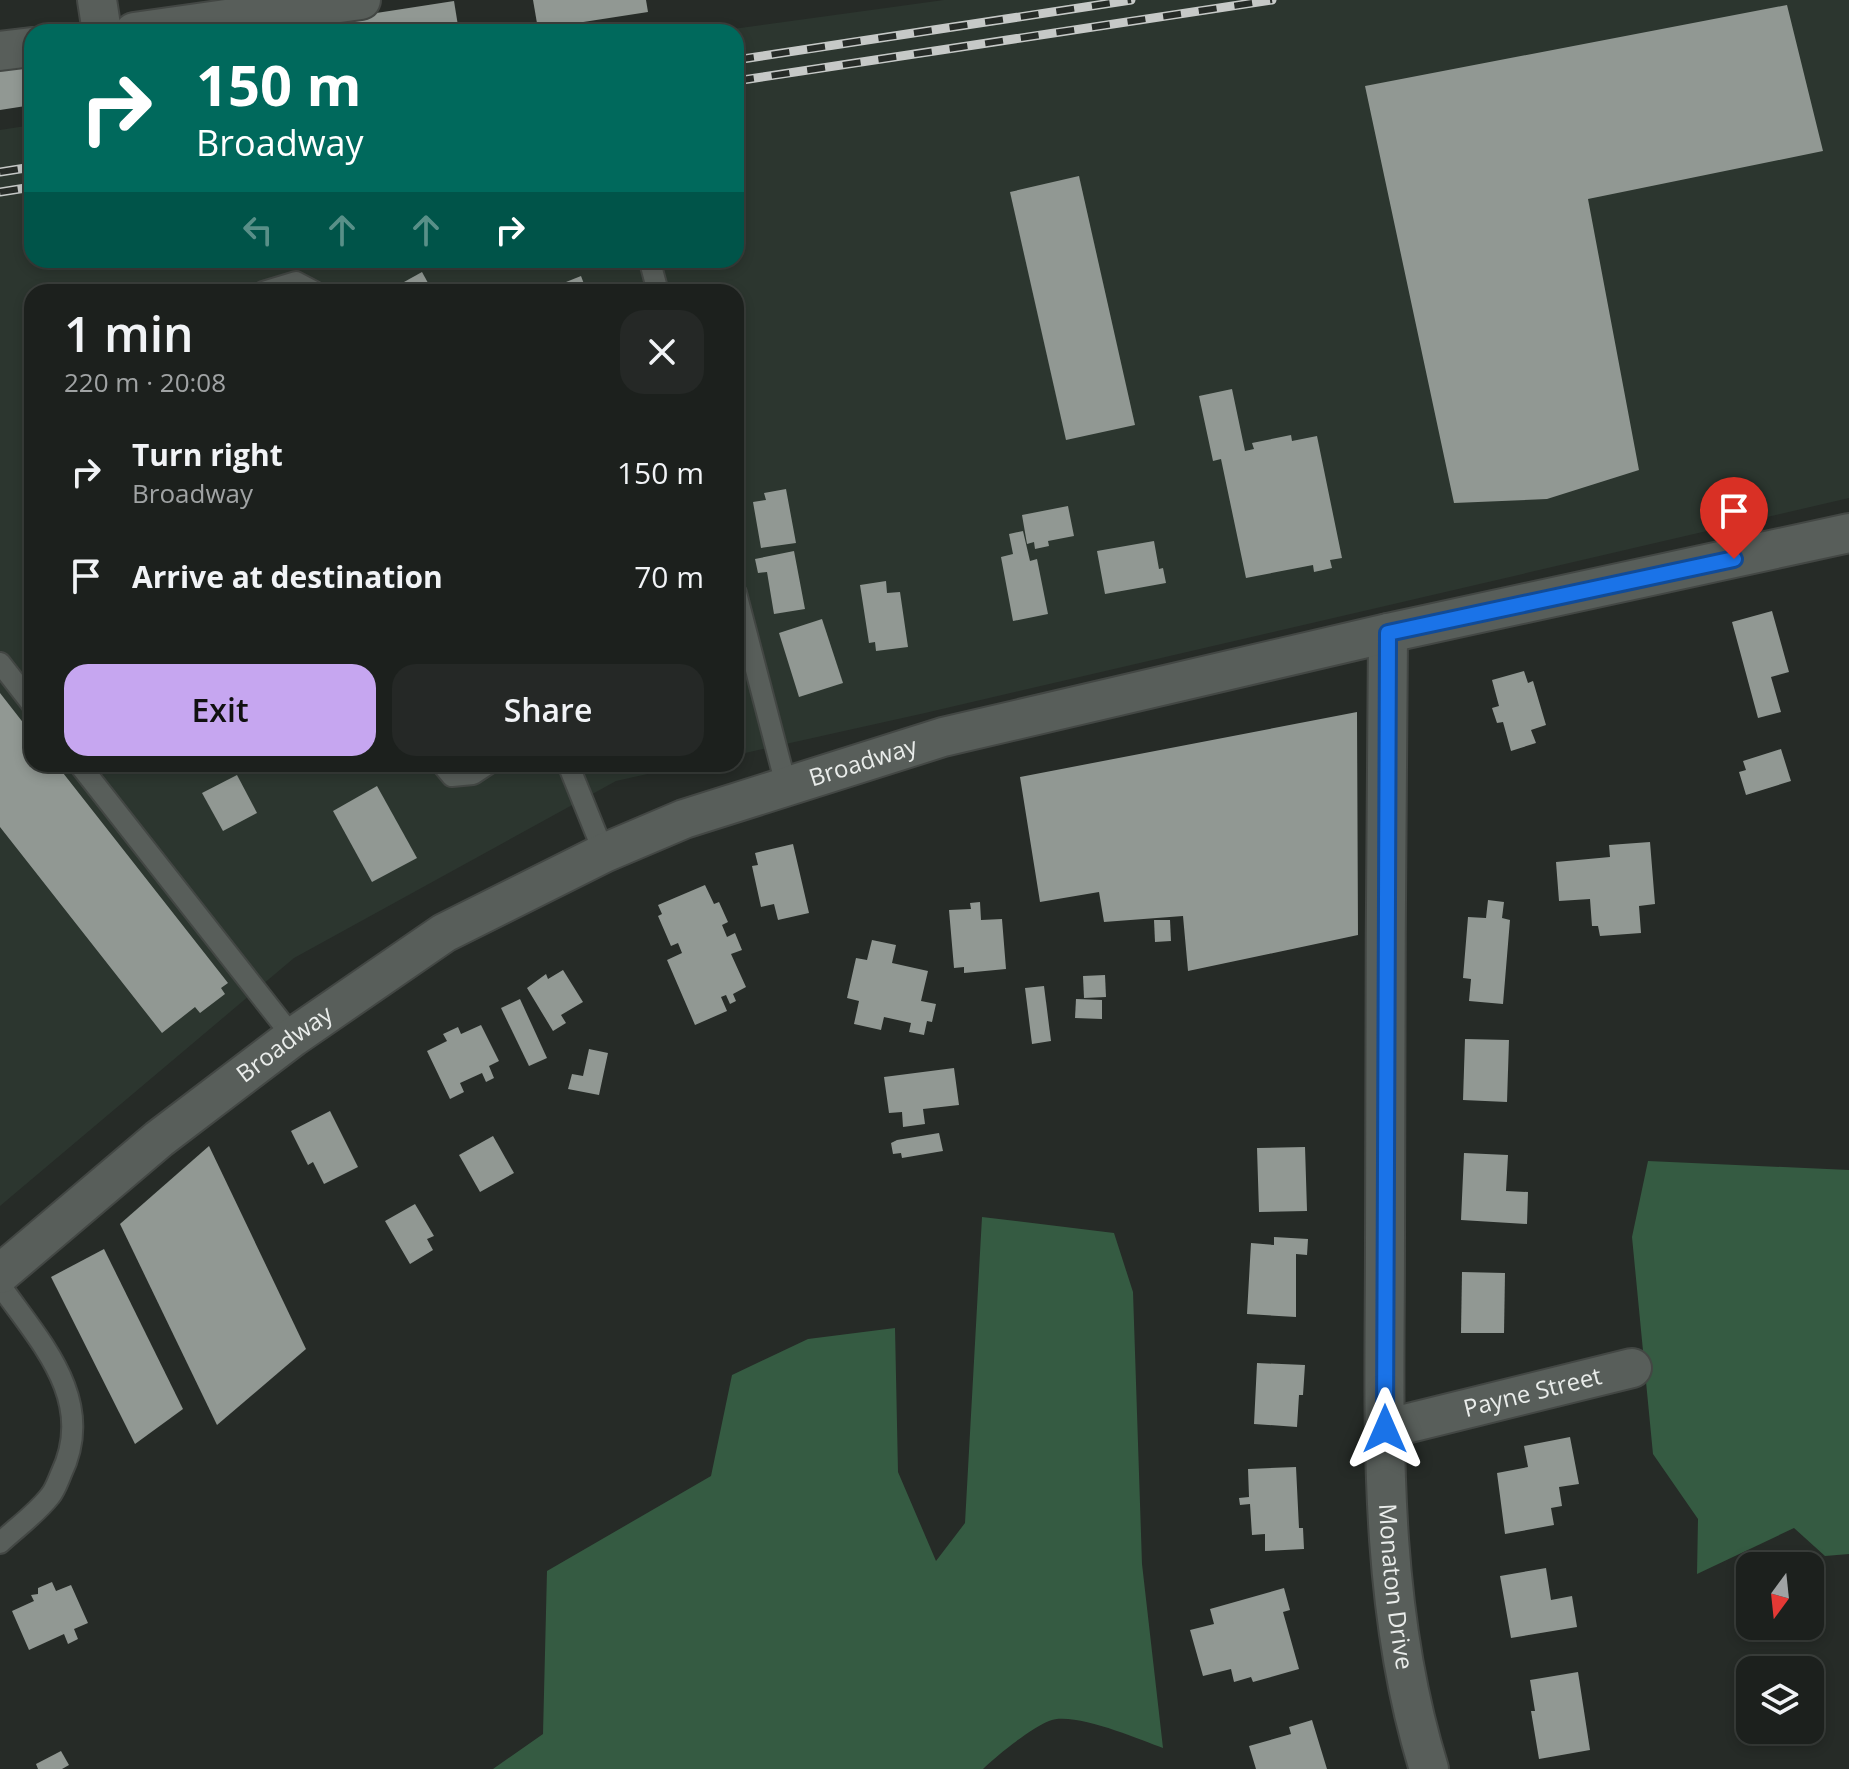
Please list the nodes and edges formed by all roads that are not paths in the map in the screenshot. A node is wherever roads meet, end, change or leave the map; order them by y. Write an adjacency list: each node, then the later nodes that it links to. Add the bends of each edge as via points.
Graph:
1 (97, 0): 3 (street)
2 (361, 0): 4 (street)
3 (101, 24)
4 (191, 24)
5 (24, 48): 6 (street)
6 (0, 51)
7 (1849, 533): 9 (street, Broadway)
8 (744, 624): 16 (lane)
9 (1388, 633): 16 (street, Broadway, via 943,737); 22 (street, Monaton Drive)
10 (0, 663): 11 (lane)
11 (24, 694)
12 (85, 772): 18 (lane)
13 (449, 772): 14 (lane)
14 (476, 772)
15 (571, 772): 17 (lane)
16 (786, 785): 17 (street, Broadway)
17 (604, 853): 18 (street, Broadway, via 444,933)
18 (293, 1037): 19 (street, Broadway, via 159,1139)
19 (0, 1274)
20 (0, 1285): 23 (lane, via 58,1367 73,1428 68,1461 51,1496)
21 (1632, 1368): 22 (street, Payne Street)
22 (1385, 1429): 24 (street, Monaton Drive, via 1391,1579 1412,1715)
23 (0, 1543)
24 (1429, 1769)

